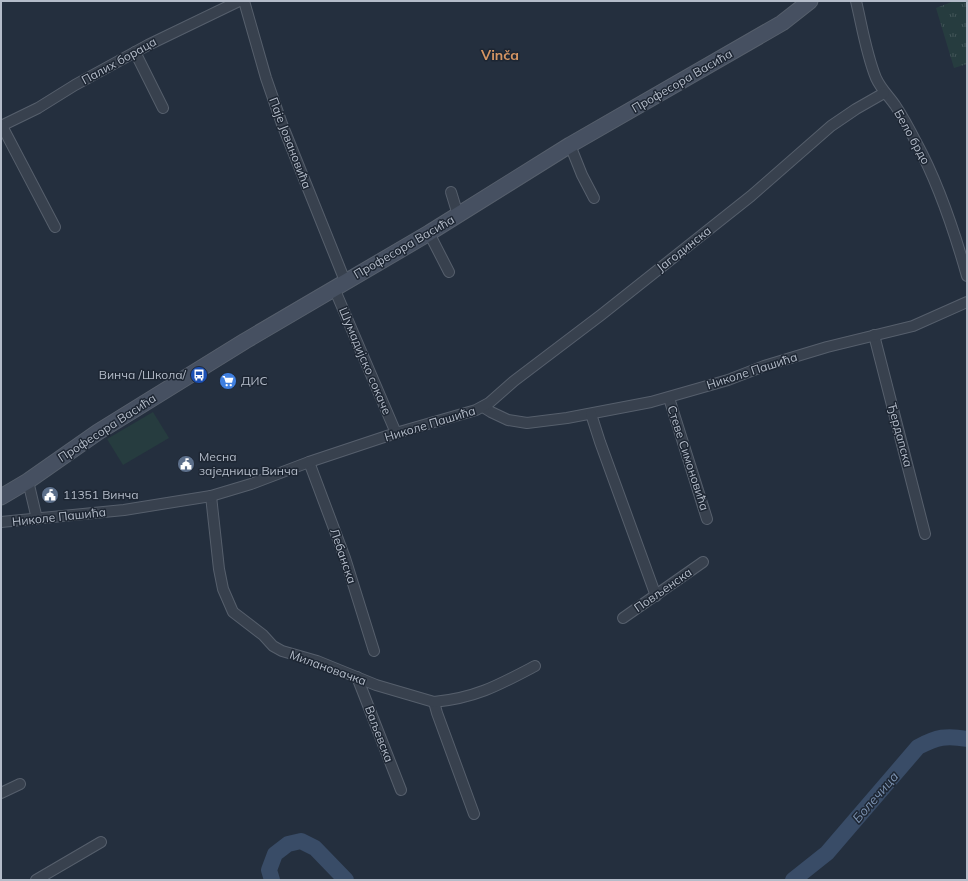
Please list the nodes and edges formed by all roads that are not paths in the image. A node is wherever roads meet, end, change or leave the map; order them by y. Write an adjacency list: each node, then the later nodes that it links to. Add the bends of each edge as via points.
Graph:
1 (239, 1): 5 (street, Палих бораца)
2 (244, 1): 17 (street, Паје Јовановића, via 266,78)
3 (810, 1): 9 (street, Професора Васића, via 782,23)
4 (856, 1): 6 (street, Бело брдо, via 870,62)
5 (135, 52): 7 (street); 8 (street, Палих бораца, via 38,108)
6 (884, 93): 16 (street, Бело брдо, via 906,123 929,168 953,228); 21 (street, Јагодинска, via 831,126 751,196)
7 (163, 108)
8 (1, 126): 13 (street)
9 (570, 146): 11 (street); 12 (street, Професора Васића)
10 (451, 192): 12 (street)
11 (594, 198)
12 (458, 215): 14 (street, Професора Васића)
13 (55, 227)
14 (428, 233): 15 (street); 17 (street, Професора Васића)
15 (449, 272)
16 (967, 276)
17 (339, 285): 23 (street, Шумадијско сокаче); 25 (street, Професора Васића, via 111,423)
18 (967, 302): 19 (street, Николе Пашића, via 913,326)
19 (874, 335): 20 (street, Николе Пашића, via 796,356); 31 (street, Ђердапска)
20 (669, 398): 22 (street, Николе Пашића); 29 (street, Стеве Симоновића)
21 (483, 407): 22 (street, Николе Пашића, via 508,420 527,423); 23 (street, Николе Пашића, via 468,414)
22 (591, 414): 33 (street)
23 (396, 433): 24 (street, Николе Пашића)
24 (309, 462): 26 (street, Николе Пашића); 35 (street, Лебанска, via 345,558)
25 (28, 480): 27 (street, Професора Васића); 28 (street)
26 (211, 496): 28 (street, Николе Пашића, via 124,510); 37 (street, Милановачка, via 219,569 233,612 282,651 317,661)
27 (1, 497)
28 (37, 519): 30 (street, Николе Пашића)
29 (707, 519)
30 (1, 522)
31 (925, 534)
32 (703, 562): 33 (street, Повљенска)
33 (656, 596): 34 (street, Повљенска)
34 (622, 618)
35 (374, 651)
36 (535, 666): 38 (street, via 472,696)
37 (357, 677): 38 (street, Милановачка); 40 (street, Ваљевска)
38 (434, 702): 42 (street)
39 (20, 784): 41 (street)
40 (401, 790)
41 (1, 793)
42 (474, 814)
43 (101, 842): 44 (street)
44 (36, 880)

